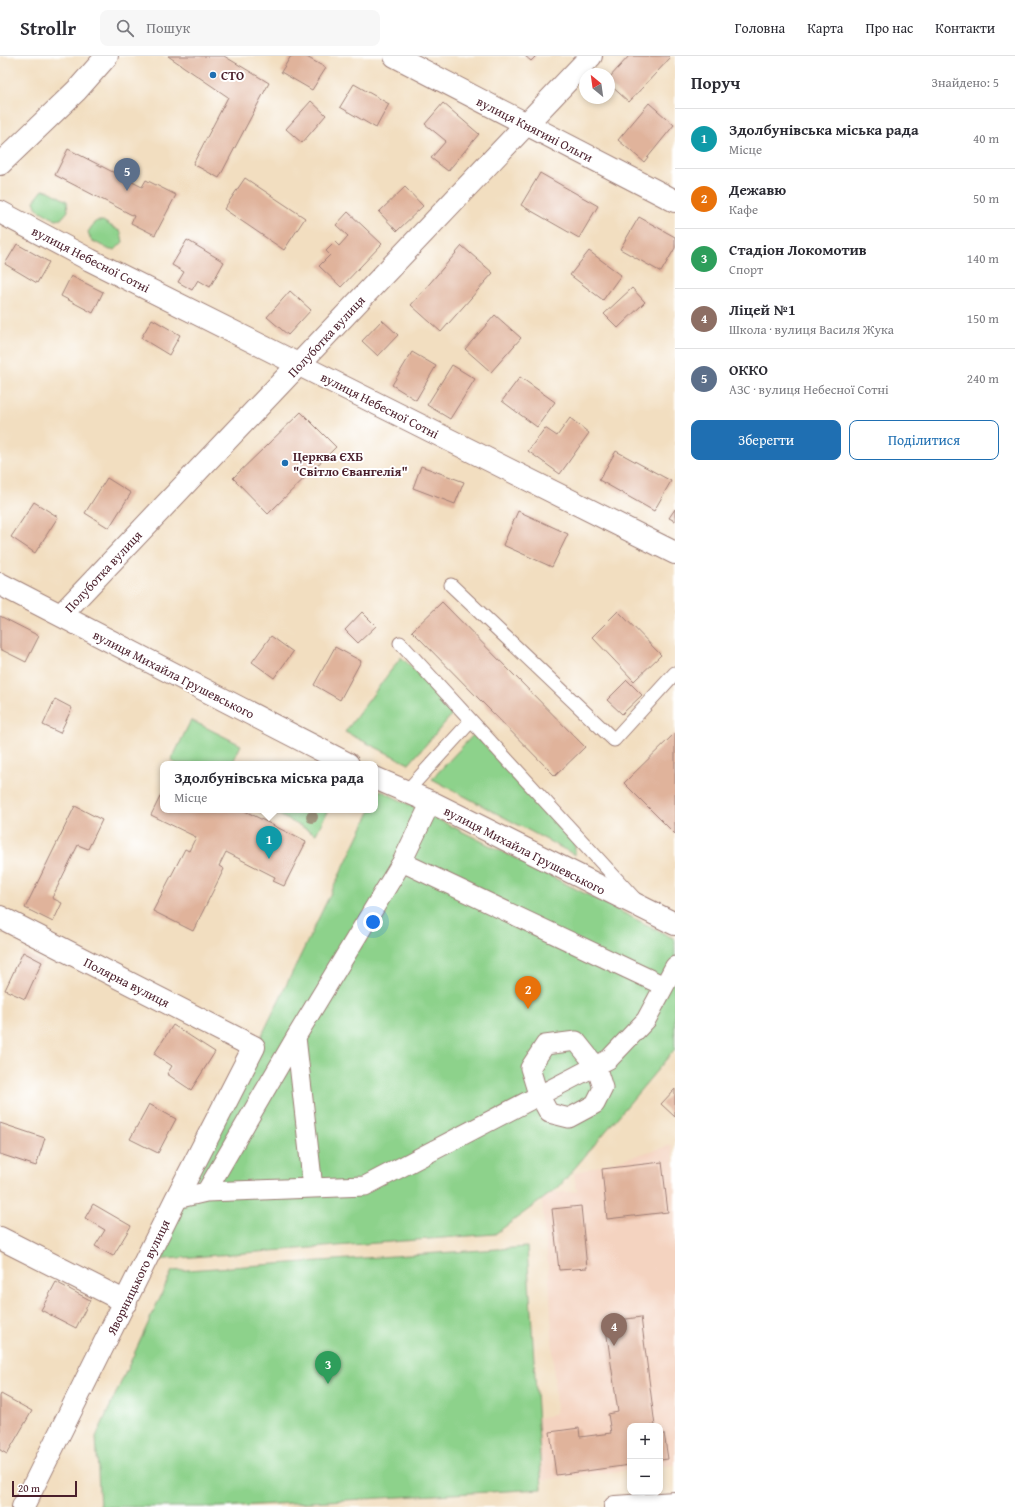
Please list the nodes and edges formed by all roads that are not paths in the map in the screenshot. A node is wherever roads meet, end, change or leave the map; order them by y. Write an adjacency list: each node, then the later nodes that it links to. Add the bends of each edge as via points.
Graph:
1 (107, 56): 5 (street, via 77,90)
2 (395, 56): 4 (street, вулиця Княгині Ольги)
3 (591, 56): 4 (street, Полуботка вулиця)
4 (526, 124): 6 (street, вулиця Княгині Ольги); 8 (street, Полуботка вулиця)
5 (0, 164)
6 (675, 201)
7 (0, 212): 8 (street, вулиця Небесної Сотні, via 90,260)
8 (299, 364): 9 (street, вулиця Небесної Сотні); 12 (street, Полуботка вулиця)
9 (675, 553)
10 (0, 584): 12 (street, вулиця Михайла Грушевського)
11 (451, 585): 14 (lane, via 614,740)
12 (62, 615): 16 (street, вулиця Михайла Грушевського)
13 (400, 643): 15 (lane)
14 (675, 673)
15 (471, 721): 18 (lane); 21 (lane)
16 (342, 761)
17 (378, 779): 18 (street, вулиця Михайла Грушевського)
18 (406, 792): 19 (street, вулиця Михайла Грушевського)
19 (431, 802): 20 (street); 21 (street, вулиця Михайла Грушевського)
20 (402, 862): 25 (street); 26 (street)
21 (646, 911): 23 (street, вулиця Михайла Грушевського)
22 (0, 917): 27 (street, Полярна вулиця)
23 (675, 924)
24 (675, 966): 25 (street)
25 (664, 986): 28 (street, via 646,1020 609,1059)
26 (296, 1037): 30 (street); 31 (street)
27 (254, 1047): 32 (street, Яворницького вулиця)
28 (596, 1066): 29 (street); 29 (street, via 603,1088 595,1104 569,1118 549,1113); 29 (street, via 576,1041 545,1045 530,1068)
29 (540, 1096): 30 (street, via 365,1186)
30 (313, 1188): 31 (street)
31 (206, 1192): 32 (street)
32 (176, 1199): 34 (street, Яворницького вулиця)
33 (0, 1238): 34 (street)
34 (126, 1302): 36 (street, Яворницького вулиця)
35 (675, 1503): 37 (street)
36 (23, 1507)
37 (615, 1507)

